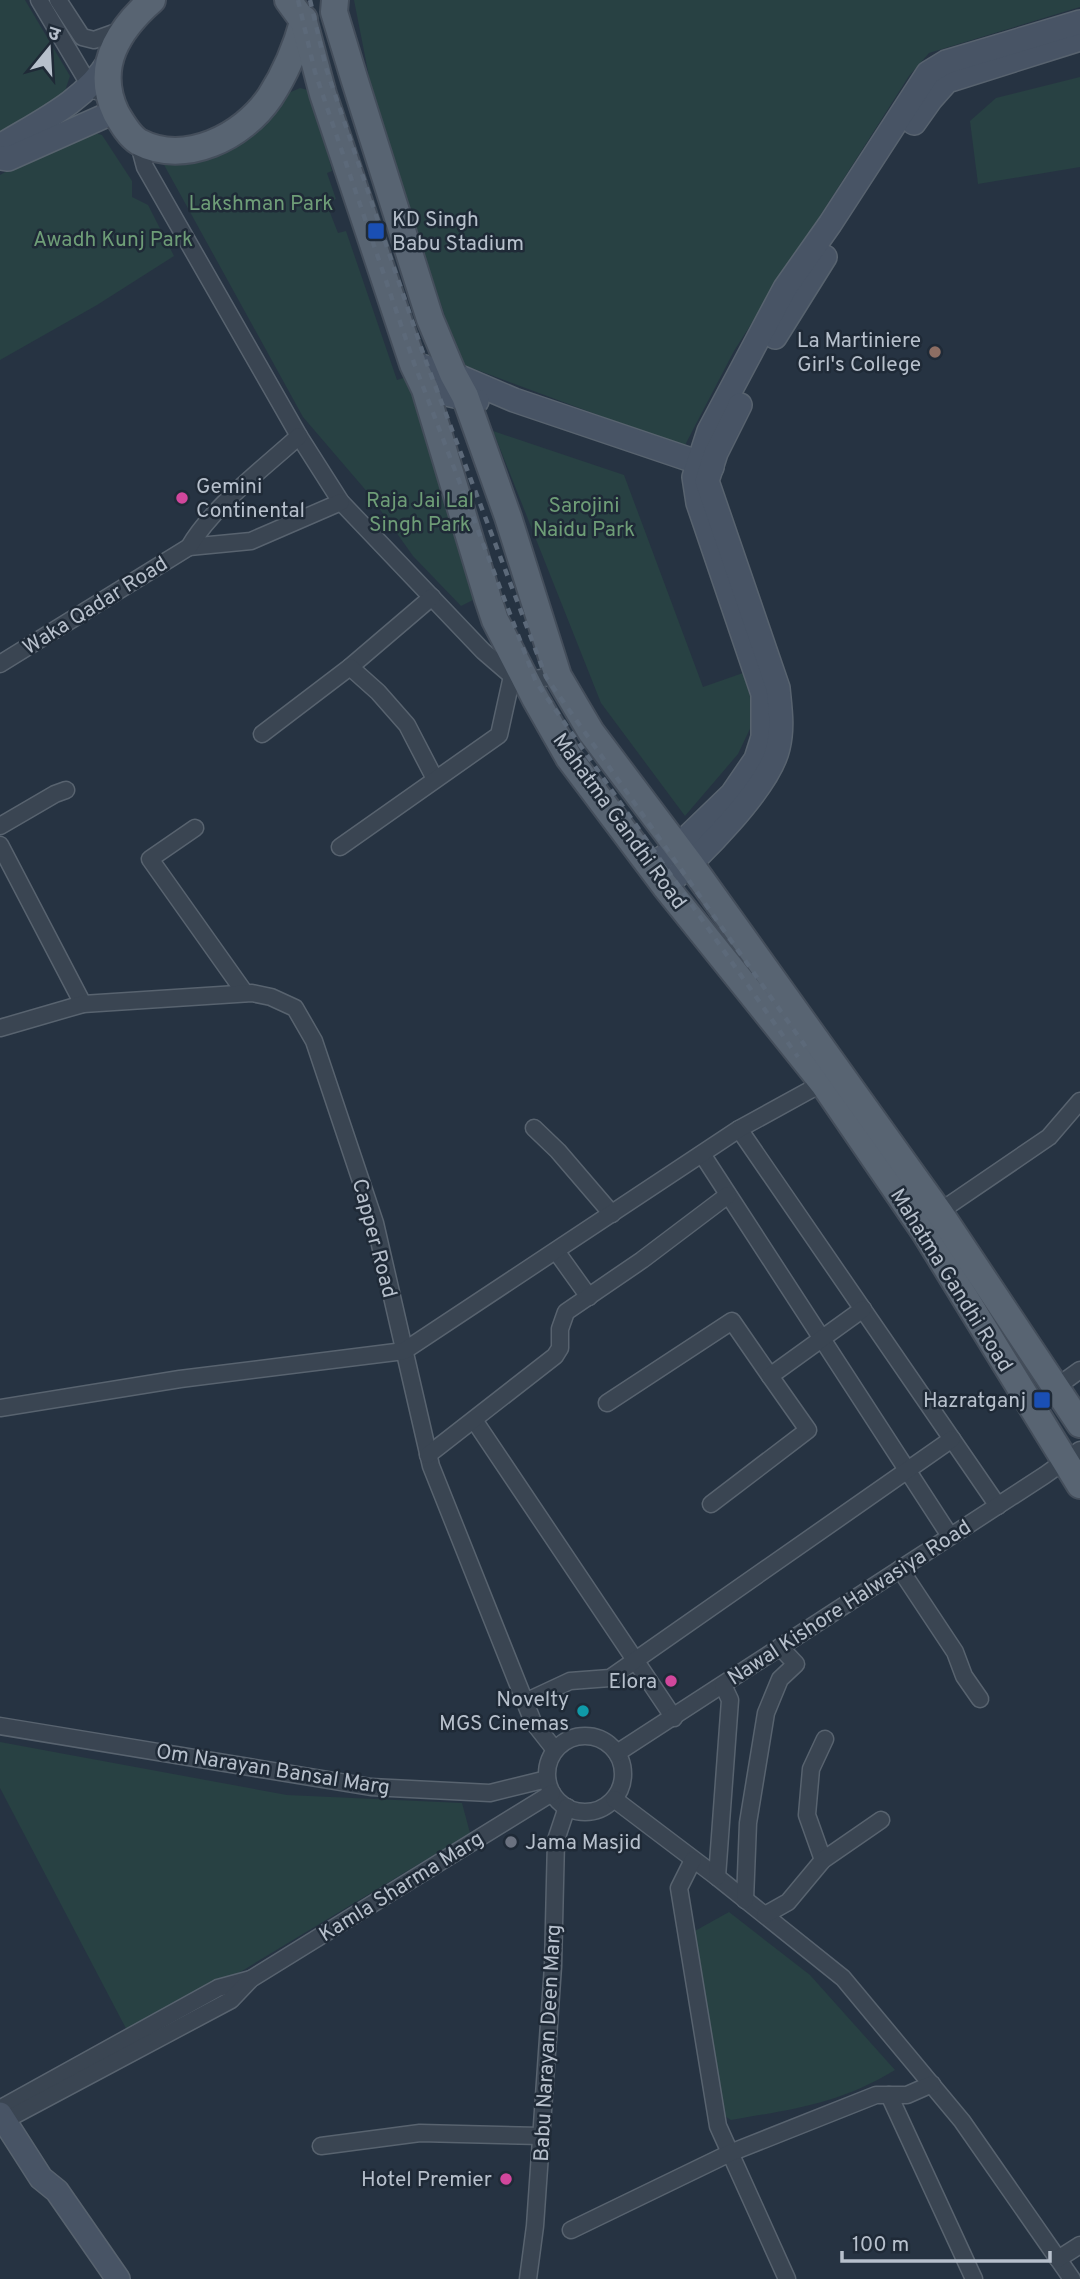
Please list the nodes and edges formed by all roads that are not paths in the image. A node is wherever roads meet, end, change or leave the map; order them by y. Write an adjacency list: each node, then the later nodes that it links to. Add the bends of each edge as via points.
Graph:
1 (39, 0): 13 (street)
2 (58, 0): 8 (street, via 82,37 94,40)
3 (152, 0): 8 (main road)
4 (288, 0): 6 (main road, Mahatma Gandhi Road)
5 (334, 0): 19 (main road, Mahatma Gandhi Road, via 430,318)
6 (306, 11): 11 (main road); 12 (main road, Mahatma Gandhi Road)
7 (1080, 22): 22 (street, via 946,62 928,74 785,288 709,431)
8 (122, 30): 10 (main road)
9 (1080, 39): 22 (street, via 947,81 930,99 803,291)
10 (109, 61): 13 (street); 14 (main road)
11 (284, 72): 12 (main road); 15 (main road, via 269,99 219,142 170,151)
12 (318, 76): 18 (main road, Mahatma Gandhi Road)
13 (90, 86): 14 (street); 16 (street)
14 (114, 107): 15 (main road, via 123,126); 17 (street, via 8,159)
15 (138, 141): 21 (street, via 145,167)
16 (0, 146)
17 (0, 158)
18 (413, 364): 19 (street); 20 (main road, Mahatma Gandhi Road)
19 (459, 385): 20 (street); 22 (street, via 514,400); 28 (main road, Mahatma Gandhi Road, via 508,517)
20 (425, 389): 29 (main road, Mahatma Gandhi Road, via 488,599)
21 (299, 436): 23 (street); 24 (street, Waka Qadar Road, via 222,507)
22 (702, 472): 37 (street, via 698,503 763,694 763,737 756,760)
23 (341, 502): 24 (street, Waka Qadar Road, via 251,541); 25 (street)
24 (189, 547): 26 (street, Waka Qadar Road)
25 (432, 597): 27 (street); 29 (street, via 483,651)
26 (0, 664)
27 (350, 667): 30 (street); 31 (street, via 407,725)
28 (558, 676): 29 (street); 37 (main road, Mahatma Gandhi Road, via 591,732)
29 (519, 678): 31 (street, via 499,735); 38 (main road, Mahatma Gandhi Road, via 569,758)
30 (262, 734)
31 (435, 779): 36 (street)
32 (66, 790): 33 (street)
33 (0, 826)
34 (195, 828): 39 (street, via 150,859)
35 (0, 845): 40 (street)
36 (340, 846)
37 (684, 856): 38 (street); 42 (main road, Mahatma Gandhi Road)
38 (658, 876): 42 (main road, Mahatma Gandhi Road)
39 (245, 993): 40 (street, Capper Road); 54 (street, Capper Road, via 271,996 295,1008 314,1041 375,1223)
40 (83, 1004): 41 (street, Capper Road)
41 (0, 1028)
42 (831, 1078): 45 (street); 48 (main road, Mahatma Gandhi Road); 64 (main road, Mahatma Gandhi Road, via 923,1231)
43 (1080, 1101): 48 (street, via 1049,1137)
44 (534, 1128): 49 (street)
45 (739, 1129): 46 (street); 52 (street)
46 (702, 1154): 47 (street); 49 (street)
47 (728, 1195): 51 (street); 53 (street)
48 (939, 1212): 57 (main road, Mahatma Gandhi Road)
49 (612, 1213): 50 (street)
50 (556, 1251): 51 (street); 54 (street)
51 (589, 1297): 60 (street, via 566,1312 555,1356)
52 (863, 1309): 53 (street); 62 (street)
53 (821, 1340): 56 (street); 65 (street)
54 (404, 1352): 59 (street, via 180,1379); 63 (street, Capper Road)
55 (1080, 1370): 57 (street)
56 (770, 1376): 58 (street, via 732,1321); 67 (street, via 807,1430)
57 (1055, 1388): 61 (main road, Mahatma Gandhi Road)
58 (607, 1403)
59 (0, 1408)
60 (474, 1420): 63 (street); 72 (street)
61 (1080, 1424)
62 (952, 1439): 65 (street); 68 (street)
63 (428, 1455): 75 (street, Capper Road)
64 (1072, 1455): 66 (main road, Mahatma Gandhi Road); 68 (street, Nawal Kishore Halwasiya Road)
65 (906, 1471): 69 (street); 72 (street)
66 (1080, 1485)
67 (711, 1504)
68 (998, 1506): 69 (street, Nawal Kishore Halwasiya Road)
69 (950, 1536): 70 (street, Nawal Kishore Halwasiya Road)
70 (900, 1569): 71 (street, Nawal Kishore Halwasiya Road); 74 (street)
71 (780, 1647): 73 (street, Nawal Kishore Halwasiya Road); 88 (street, via 796,1664 780,1679 766,1713 748,1823)
72 (636, 1659): 75 (street, via 610,1678 570,1681); 76 (street)
73 (723, 1685): 76 (street, Nawal Kishore Halwasiya Road); 87 (street, via 730,1700)
74 (980, 1699)
75 (525, 1702): 79 (street, Capper Road, via 533,1722)
76 (674, 1718): 80 (street, Nawal Kishore Halwasiya Road)
77 (0, 1726): 81 (street, Om Narayan Bansal Marg, via 371,1787 490,1793)
78 (825, 1739): 86 (street, via 811,1769 807,1815)
79 (555, 1750): 80 (street, via 581,1736 597,1738); 81 (street, via 548,1762)
80 (617, 1753): 82 (street, via 623,1771 622,1786)
81 (549, 1786): 83 (street); 92 (street, Kamla Sharma Marg, via 251,1979 218,1988 131,2045)
82 (614, 1799): 83 (street, via 592,1812); 85 (street)
83 (567, 1807): 93 (street, Babu Narayan Deen Marg, via 556,1840)
84 (881, 1820): 86 (street)
85 (693, 1860): 87 (street); 95 (street, via 679,1888 718,2126)
86 (823, 1860): 89 (street, via 788,1902)
87 (717, 1877): 88 (street)
88 (746, 1900): 89 (street)
89 (765, 1915): 90 (street, via 843,1978)
90 (932, 2084): 91 (street, via 907,2095); 99 (street)
91 (889, 2095): 95 (street, via 876,2095); 104 (street)
92 (2, 2112): 96 (street)
93 (541, 2136): 94 (street, via 420,2133); 102 (street, Babu Narayan Deen Marg)
94 (321, 2146)
95 (730, 2152): 97 (street); 103 (street)
96 (41, 2178): 100 (street, via 44,2196); 101 (street, via 57,2191)
97 (572, 2230)
98 (1080, 2245): 99 (street)
99 (1058, 2259): 105 (street)
100 (102, 2279)
101 (118, 2279)
102 (528, 2279)
103 (787, 2279)
104 (974, 2279)
105 (1072, 2279)

